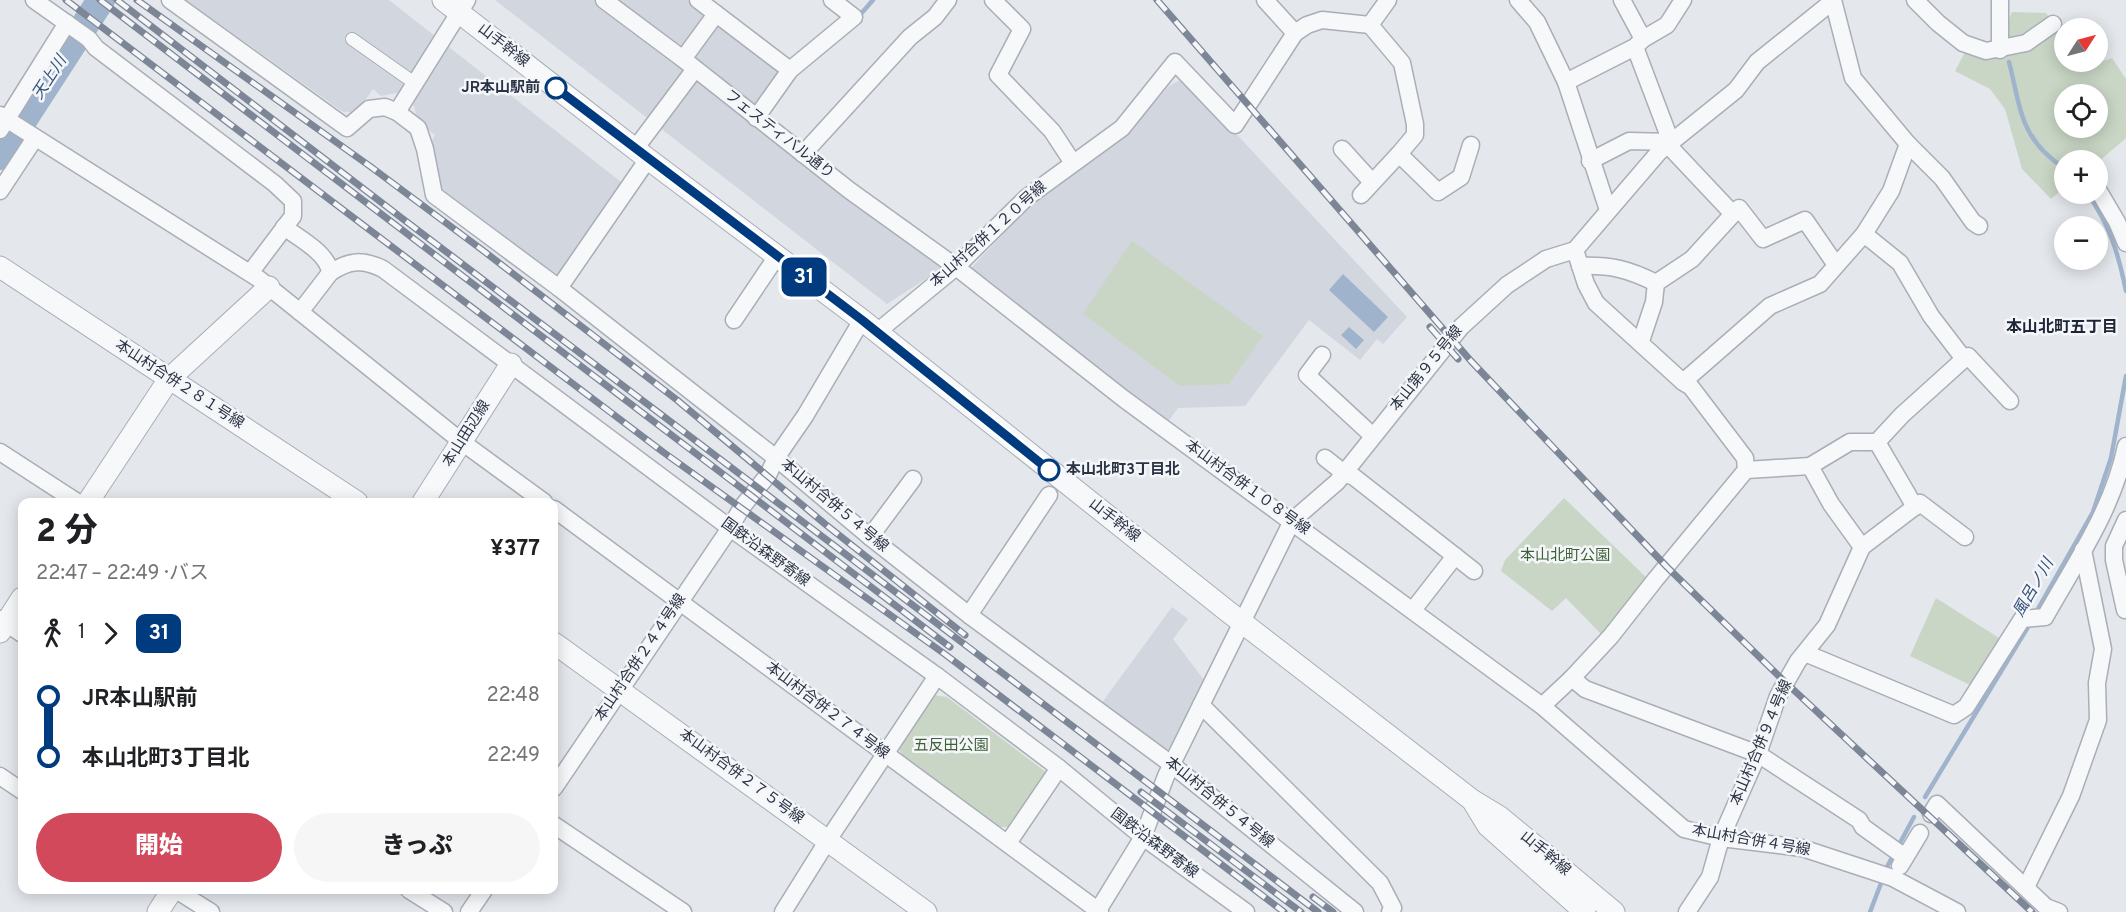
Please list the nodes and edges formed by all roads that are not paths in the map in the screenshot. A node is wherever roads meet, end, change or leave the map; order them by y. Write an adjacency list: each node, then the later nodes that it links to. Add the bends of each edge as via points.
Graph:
1 (34, 0): 18 (street)
2 (170, 0): 29 (street, via 347,128 369,109 385,106)
3 (604, 0): 25 (street, フェスティバル通り)
4 (698, 0): 17 (street)
5 (832, 0): 26 (street, via 854,17)
6 (948, 0): 38 (street)
7 (993, 0): 41 (street, via 1022,29 998,75 1052,131)
8 (1265, 0): 21 (street)
9 (1388, 0): 20 (street)
10 (1518, 0): 28 (street, via 1537,22)
11 (1622, 0): 23 (street)
12 (1683, 0): 23 (street, via 1667,25)
13 (1915, 0): 24 (street, via 1963,43 1986,51)
14 (2000, 0): 24 (street)
15 (1833, 1): 33 (street, via 1757,62 1736,90); 34 (street, via 1853,78)
16 (456, 4): 29 (street, via 446,34); 37 (street, 山手幹線)
17 (716, 14): 25 (street); 26 (street)
18 (67, 23): 31 (street); 47 (street, via 286,193 295,208)
19 (2053, 24): 24 (street, via 2026,43)
20 (1370, 26): 21 (street, via 1322,20); 39 (street, via 1402,63 1415,135)
21 (1295, 33): 41 (street, 本山村合併１２０号線, via 1235,125 1175,62 1122,128)
22 (352, 39): 27 (street)
23 (1639, 43): 28 (street); 33 (street)
24 (2000, 50)
25 (689, 64): 30 (street, フェスティバル通り); 37 (street)
26 (790, 70): 30 (street)
27 (413, 82)
28 (1566, 82): 40 (street)
29 (397, 112): 58 (street, 本山村合併５４号線, via 418,128 434,195)
30 (756, 118): 38 (street, フェスティバル通り)
31 (2, 122): 32 (street)
32 (32, 136): 42 (street); 56 (street)
33 (1669, 143): 40 (street, via 1629,141); 44 (street); 45 (street)
34 (1908, 144): 46 (street, via 1942,178); 48 (street, via 1891,191)
35 (1471, 145): 39 (street, via 1461,177 1438,192)
36 (1342, 149): 39 (street, via 1366,188)
37 (641, 154): 50 (street, 山手幹線); 58 (street)
38 (803, 154): 54 (street, フェスティバル通り)
39 (1400, 154)
40 (1590, 161): 44 (street)
41 (1073, 164): 54 (street, 本山村合併１２０号線, via 1026,198)
42 (0, 191)
43 (2106, 204): 49 (street)
44 (1608, 210): 51 (street)
45 (1733, 214): 52 (street, via 1738,208 1763,239 1805,220); 57 (street, via 1692,259)
46 (1979, 226)
47 (292, 234): 55 (street); 56 (street)
48 (1864, 234): 52 (street); 64 (street, via 1900,263 1931,316)
49 (2126, 243)
50 (777, 256): 60 (street); 61 (street, 山手幹線)
51 (1578, 258): 57 (street, 本山第９５号線, via 1638,274); 62 (street, via 1596,303); 69 (street, 本山第９５号線, via 1546,259 1507,285 1461,327)
52 (1836, 265): 67 (street, via 1820,284 1770,306)
53 (0, 267): 66 (street, 本山村合併２８１号線)
54 (956, 267): 61 (street, 本山村合併１２０号線); 90 (street, 本山村合併１０８号線, via 1124,399)
55 (335, 270): 59 (street); 65 (street, 国鉄沿森野寄線, via 358,262 383,269)
56 (260, 279): 59 (street); 66 (street)
57 (1656, 283): 62 (street)
58 (559, 288): 74 (street, 本山村合併５４号線)
59 (300, 312): 70 (street)
60 (734, 320)
61 (869, 326): 74 (street, 本山村合併１２０号線); 103 (street, 山手幹線)
62 (1641, 341): 67 (street)
63 (1322, 355): 69 (street, via 1306,375)
64 (1964, 359): 68 (street, via 1968,356); 71 (street)
65 (511, 364): 70 (street, 本山田辺線); 91 (street, 国鉄沿森野寄線)
66 (169, 379): 83 (street); 84 (street, 本山村合併２８１号線)
67 (1683, 382): 78 (street, via 1691,387 1745,458)
68 (2010, 401)
69 (1373, 436): 79 (street, 本山第９５号線)
70 (462, 442): 85 (street, 本山田辺線); 86 (street)
71 (1877, 442): 77 (street, via 1850,442); 87 (street)
72 (2126, 446): 76 (street)
73 (0, 452): 82 (street)
74 (776, 458): 91 (street, 本山村合併１２０号線); 92 (street, 本山村合併５４号線)
75 (1325, 458): 79 (street)
76 (2124, 465): 95 (street)
77 (1810, 466): 78 (street); 94 (street)
78 (1746, 470): 108 (street)
79 (1344, 473): 90 (street, 本山第９５号線); 96 (street)
80 (913, 479): 92 (street)
81 (1049, 495): 102 (street)
82 (71, 498)
83 (91, 498)
84 (351, 498)
85 (426, 498)
86 (539, 498)
87 (1917, 505): 93 (street); 94 (street, 本山村合併９４号線)
88 (558, 512): 98 (street, 本山村合併２７４号線)
89 (2126, 520): 101 (street, via 2114,546)
90 (1292, 521): 100 (street, 本山村合併１０８号線); 103 (street, 本山第９５号線)
91 (730, 528): 98 (street, 本山村合併２４４号線); 107 (street, 国鉄沿森野寄線)
92 (870, 537): 102 (street, 本山村合併５４号線)
93 (1965, 537)
94 (1862, 547): 106 (street, 本山村合併９４号線, via 1827,625)
95 (2083, 550): 106 (street, via 2045,617 2022,619 1966,707 1954,715); 129 (street, via 2103,649 2097,683 2098,720 2071,796)
96 (1455, 556): 97 (street); 100 (street)
97 (1474, 572)
98 (680, 602): 109 (street, 本山村合併２４４号線); 112 (street, 本山村合併２７４号線)
99 (18, 606): 104 (street)
100 (1413, 610): 111 (street, 本山村合併１０８号線)
101 (2125, 610)
102 (969, 615): 114 (street, 本山村合併５４号線)
103 (1242, 622): 110 (street, 本山第９５号線); 119 (street, 山手幹線)
104 (7, 627)
105 (558, 646): 109 (street, 本山村合併２７５号線)
106 (1805, 653): 113 (street, 本山村合併９４号線, via 1778,696)
107 (938, 676): 112 (street); 115 (street, 国鉄沿森野寄線)
108 (1572, 678): 111 (street); 113 (street, via 1585,689)
109 (620, 690): 117 (street, 本山村合併２４４号線); 125 (street, 本山村合併２７５号線)
110 (1201, 705): 114 (street, 本山第９５号線); 134 (street, via 1380,883)
111 (1542, 706): 124 (street, 本山村合併４号線, via 1684,829)
112 (885, 754): 125 (street); 126 (street, 本山村合併２７４号線)
113 (1758, 754): 124 (street, 本山村合併９４号線); 127 (street, via 1859,820)
114 (1171, 764): 123 (street, 本山第９５号線); 144 (street, 本山村合併５４号線)
115 (1059, 768): 123 (street, 国鉄沿森野寄線); 126 (street)
116 (0, 776): 118 (street)
117 (558, 782)
118 (18, 788)
119 (1472, 800): 145 (street, 山手幹線, via 1488,826); 146 (street, 山手幹線, via 1500,817)
120 (1931, 814): 129 (street, via 1937,804)
121 (558, 828): 140 (street)
122 (1920, 833): 127 (street)
123 (1143, 837): 135 (street, 本山第９５号線); 143 (street, 国鉄沿森野寄線)
124 (1721, 838): 128 (street, 本山村合併４号線, via 1802,848); 147 (street, 本山村合併９４号線, via 1710,877)
125 (828, 840): 141 (street); 142 (street, 本山村合併２７５号線)
126 (1008, 843): 135 (street, 本山村合併２７４号線)
127 (1905, 857): 128 (street)
128 (1892, 878): 148 (street, 本山村合併４号線)
129 (2026, 887): 149 (street, via 2046,907)
130 (171, 894): 136 (street)
131 (181, 894): 137 (street)
132 (415, 894): 138 (street)
133 (481, 894): 139 (street)
134 (1392, 910)
135 (1098, 911)
136 (158, 912)
137 (211, 912)
138 (444, 912)
139 (469, 912)
140 (683, 912)
141 (783, 912)
142 (926, 912)
143 (1246, 912)
144 (1354, 912)
145 (1585, 912)
146 (1614, 912)
147 (1687, 912)
148 (1957, 912)
149 (2059, 912)

